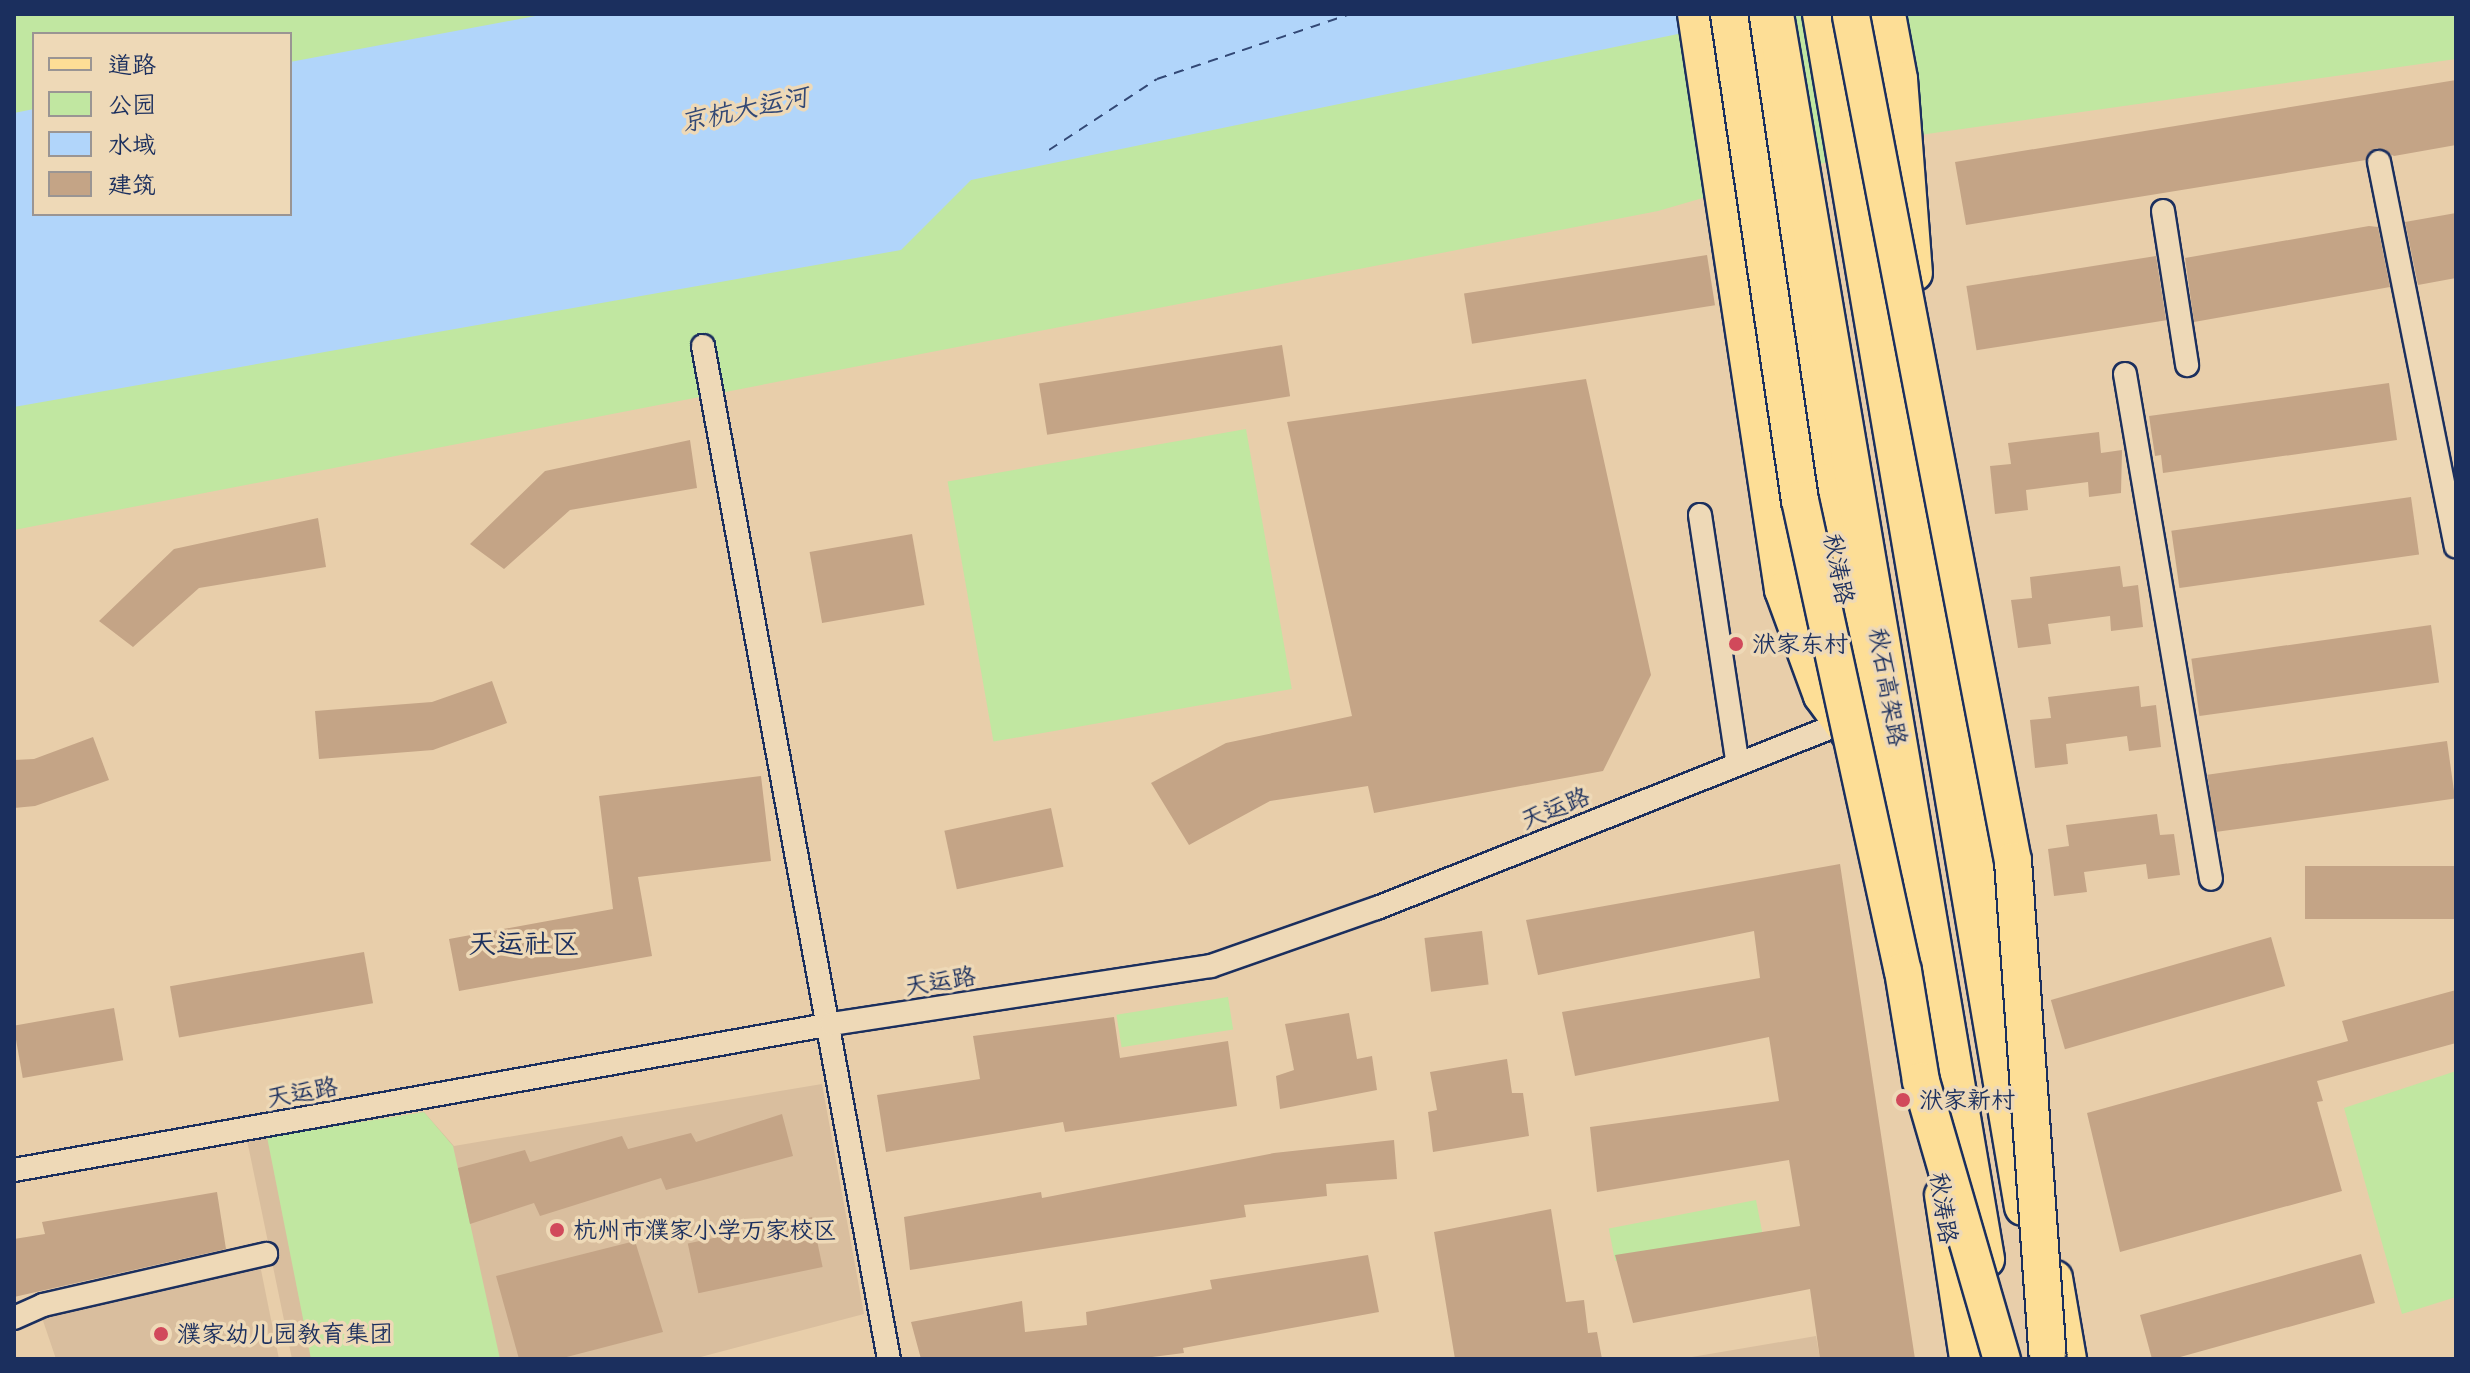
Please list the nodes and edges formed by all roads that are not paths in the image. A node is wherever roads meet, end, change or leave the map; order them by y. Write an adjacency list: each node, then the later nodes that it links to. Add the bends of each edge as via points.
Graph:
1 (1695, 14): 15 (main road, via 1782,590 1821,696)
2 (1729, 14): 26 (highway, bridge, via 1800,500 1903,971 1921,1081)
3 (1756, 14): 17 (main road, 秋涛路, via 1822,481)
4 (1775, 14): 26 (highway, 秋石高架路, bridge)
5 (1888, 14): 14 (main road, via 1900,79 1912,254 1951,490)
6 (1841, 15): 14 (main road, bridge, via 1872,153 1910,429); 23 (highway, bridge, via 2013,861)
7 (2379, 162): 13 (street)
8 (2163, 211): 10 (street)
9 (703, 346): 19 (street)
10 (2187, 365)
11 (2125, 374): 18 (street)
12 (1700, 515): 16 (street)
13 (2456, 546)
14 (1963, 707): 23 (main road)
15 (1841, 723): 16 (street, 天运路); 17 (main road)
16 (1737, 761): 19 (street, 天运路, via 1377,908 1211,966)
17 (1879, 775): 25 (main road, 秋涛路)
18 (2211, 879)
19 (832, 1024): 20 (street, 天运路); 24 (street)
20 (14, 1170)
21 (266, 1254): 22 (street, via 43,1305)
22 (14, 1318)
23 (2055, 1357)
24 (889, 1359)
25 (1967, 1359)
26 (2003, 1359)

